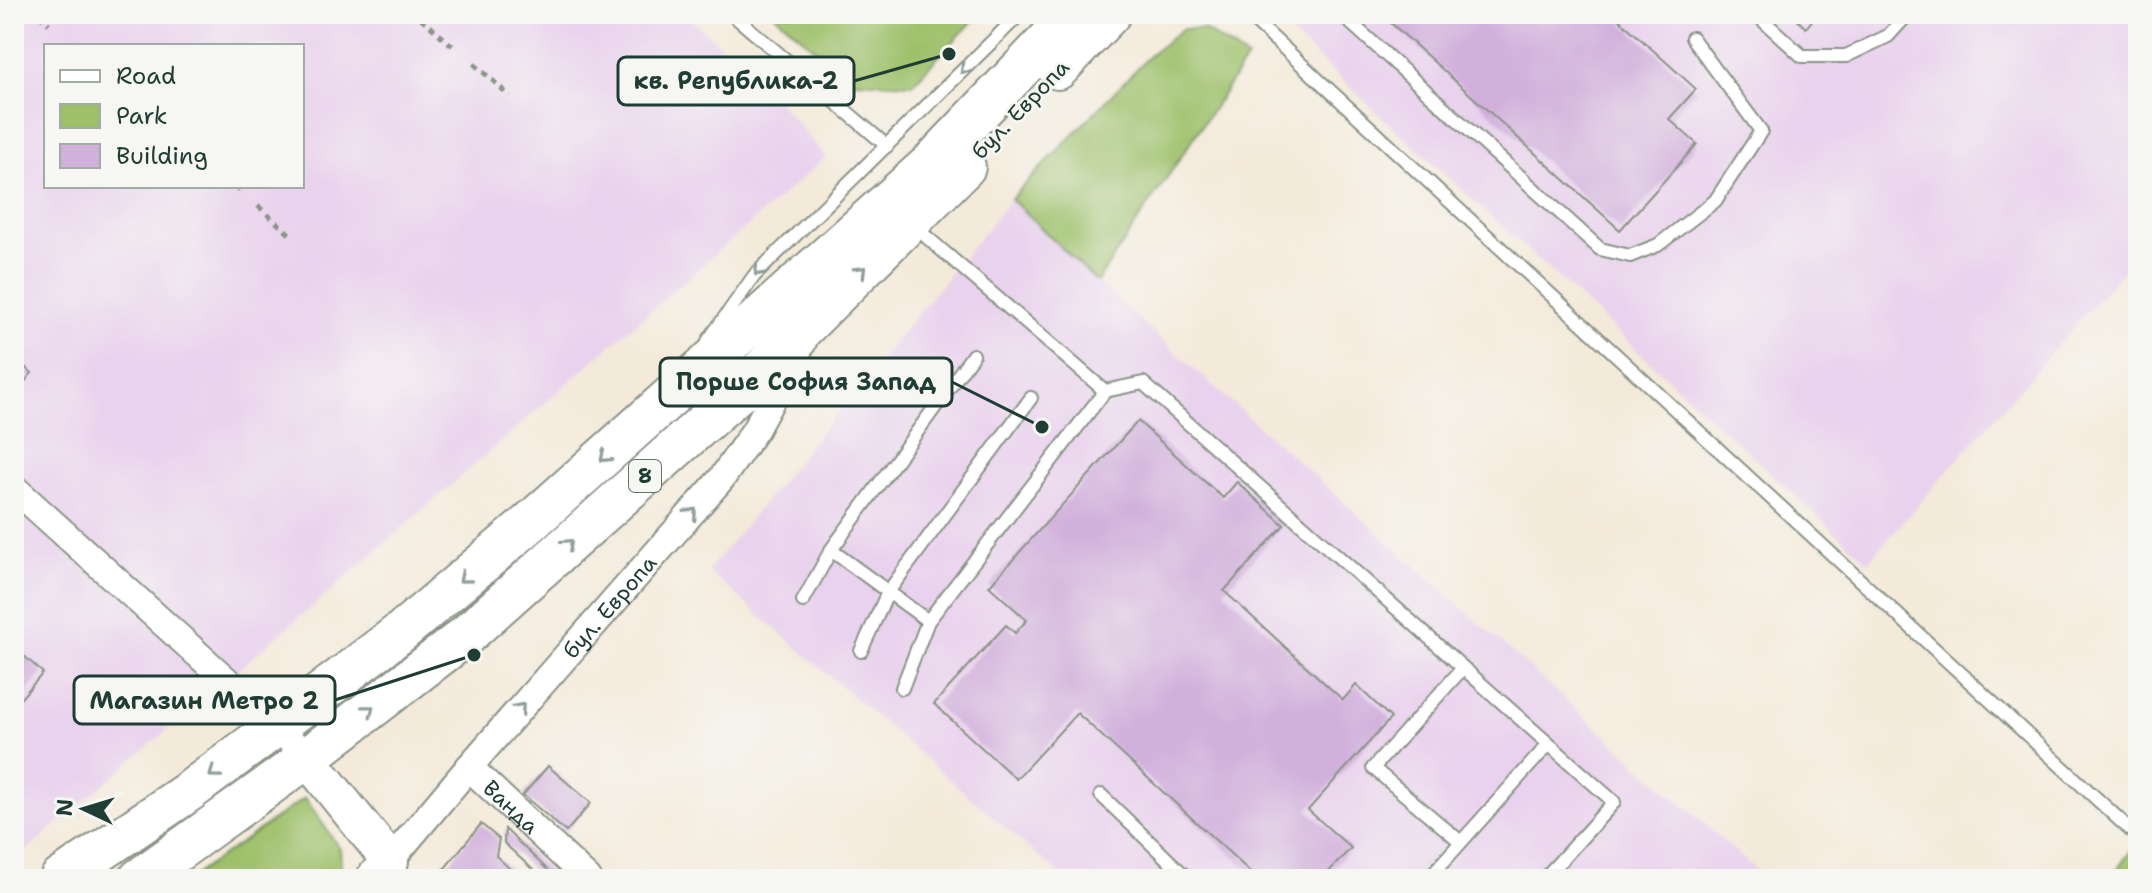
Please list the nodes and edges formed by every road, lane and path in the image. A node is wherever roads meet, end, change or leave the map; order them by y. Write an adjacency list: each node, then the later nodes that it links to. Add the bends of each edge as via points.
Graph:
1 (39, 14): 11 (path)
2 (732, 14): 16 (lane)
3 (1020, 14): 16 (lane, one-way to 16)
4 (1073, 14): 17 (main road, бул. Европа / 8)
5 (1110, 14): 17 (main road, бул. Европа / 8)
6 (1247, 14): 41 (lane)
7 (1341, 14): 12 (lane, via 1600,249 1630,256 1658,245 1715,201 1761,131)
8 (1756, 14): 9 (lane, via 1802,56 1846,56 1888,36)
9 (1908, 14)
10 (421, 18): 13 (path)
11 (49, 24)
12 (1692, 38)
13 (454, 47)
14 (474, 64): 15 (path)
15 (510, 96)
16 (887, 146): 27 (lane, one-way to 27, via 754,276)
17 (946, 167): 21 (main road, 8); 27 (main road, 8)
18 (237, 188): 19 (path)
19 (243, 193)
20 (258, 206): 22 (path)
21 (909, 222): 23 (main road, 8, one-way to 21); 25 (lane)
22 (293, 237)
23 (818, 313): 38 (main road, 8, one-way to 23, via 464,637 741,390); 39 (street, бул. Европа, one-way to 23, via 722,478 755,430)
24 (973, 355): 29 (lane)
25 (1105, 391): 32 (lane); 34 (lane, via 1143,383)
26 (1031, 398): 30 (lane)
27 (663, 406): 36 (main road, 8, one-way to 36, via 401,632)
28 (14, 488): 36 (street)
29 (831, 550): 30 (lane); 31 (lane)
30 (888, 592): 32 (lane); 33 (lane)
31 (803, 601)
32 (928, 621): 35 (lane)
33 (861, 651)
34 (1462, 669): 37 (lane); 42 (lane, via 1373,768)
35 (902, 688)
36 (277, 726): 38 (street); 44 (main road, 8, one-way to 44)
37 (1548, 745): 42 (lane); 49 (lane, via 1614,802)
38 (307, 758): 43 (street); 45 (main road, 8)
39 (469, 767): 43 (street, бул. Европа); 46 (street, Ванда)
40 (1101, 795): 47 (lane)
41 (2138, 837)
42 (1461, 842): 48 (lane)
43 (382, 870)
44 (60, 879)
45 (139, 879)
46 (588, 879)
47 (1188, 879)
48 (1428, 879)
49 (1544, 879)

